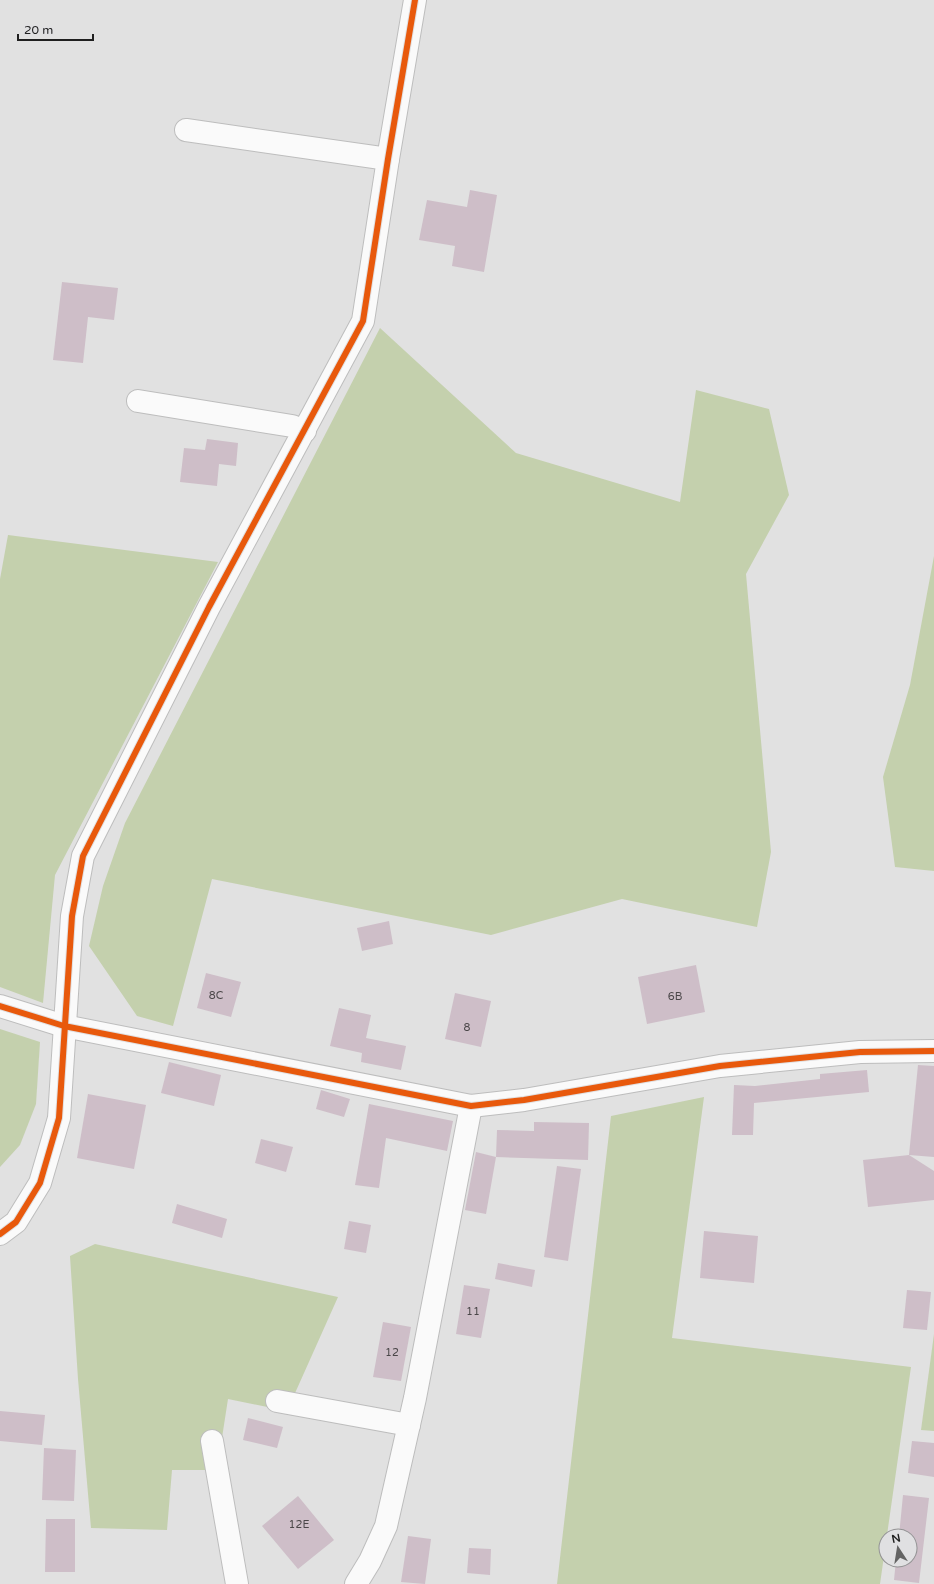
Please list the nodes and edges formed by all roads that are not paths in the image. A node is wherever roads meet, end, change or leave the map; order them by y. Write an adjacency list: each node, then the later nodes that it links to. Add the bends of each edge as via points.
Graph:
1 (415, 0): 3 (street)
2 (186, 130): 3 (street)
3 (388, 159): 5 (street, via 363,322)
4 (138, 401): 5 (street, via 292,426)
5 (305, 431): 7 (street, via 210,607 83,856 72,916)
6 (0, 1006): 7 (street)
7 (64, 1026): 9 (street); 10 (street, via 58,1118 40,1184 16,1222)
8 (934, 1051): 9 (street, via 860,1052 720,1066 524,1100)
9 (471, 1106): 12 (street)
10 (0, 1234)
11 (277, 1401): 12 (street)
12 (410, 1425): 15 (street, via 386,1526)
13 (212, 1441): 14 (street)
14 (237, 1584)
15 (356, 1584)

